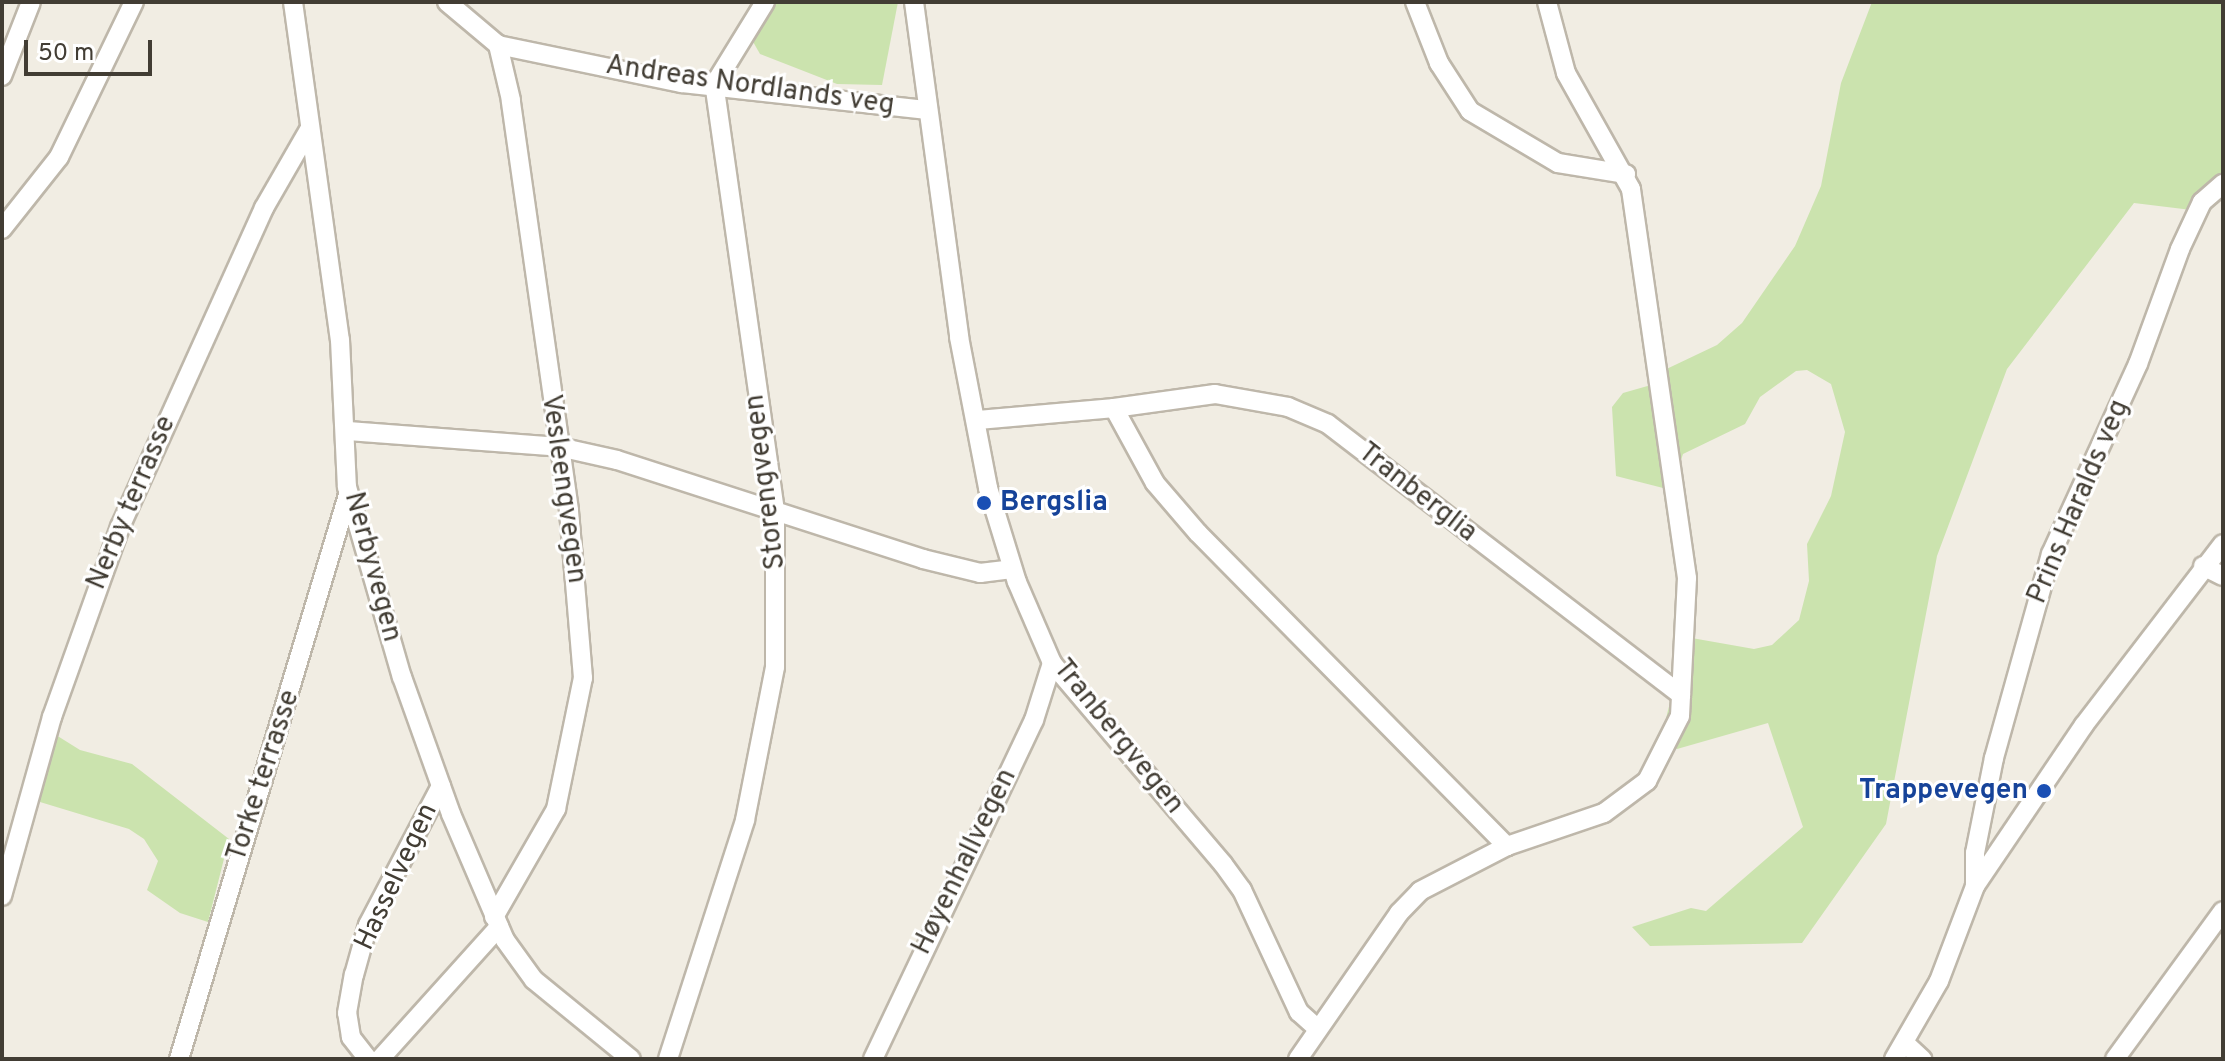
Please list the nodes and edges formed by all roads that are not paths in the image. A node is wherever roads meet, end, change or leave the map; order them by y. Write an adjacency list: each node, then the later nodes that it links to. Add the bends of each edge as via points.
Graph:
1 (31, 2): 10 (street)
2 (134, 2): 16 (street, via 59,157)
3 (293, 2): 13 (street, Nerbyvegen)
4 (447, 2): 9 (street, Andreas Nordlands veg)
5 (765, 2): 11 (street)
6 (914, 2): 12 (street, Tranbergvegen)
7 (1415, 2): 14 (street, via 1439,63 1470,111 1558,163)
8 (1547, 2): 14 (street, via 1563,63 1582,107)
9 (498, 45): 11 (street, Andreas Nordlands veg); 20 (street, Vesleengvegen, via 511,100)
10 (2, 76)
11 (714, 85): 12 (street, Andreas Nordlands veg); 22 (street, Storengvegen)
12 (926, 110): 18 (street, Tranbergvegen, via 959,337)
13 (310, 128): 19 (street, Nerbyvegen); 32 (street, Nerby terrasse, via 264,208 115,540 52,717)
14 (1626, 174): 28 (street, via 1648,281 1687,578)
15 (2223, 184): 31 (street, Prins Haralds veg, via 2202,202 2180,249 2138,364 2051,554 1994,758 1975,853)
16 (2, 229)
17 (1114, 408): 18 (street, Tranberglia); 28 (street, Tranberglia, via 1172,397 1250,397 1328,424); 30 (street, via 1155,483 1198,533)
18 (978, 420): 25 (street, Tranbergvegen, via 988,488)
19 (348, 431): 20 (street); 21 (street, Nerbyvegen)
20 (559, 447): 22 (street, via 617,460); 34 (street, Vesleengvegen, via 583,678 556,809)
21 (349, 492): 29 (street, Nerbyvegen, via 402,677); 37 (street, Torke terrasse)
22 (775, 511): 25 (street, via 933,562 980,573); 41 (street, Storengvegen, via 775,667 762,751)
23 (2223, 544): 24 (street)
24 (2203, 566): 26 (street); 31 (street, via 2084,725)
25 (1012, 569): 27 (street, Tranbergvegen)
26 (2223, 576)
27 (1052, 663): 35 (street, Tranbergvegen, via 1242,890 1299,1012); 42 (street, Høyenhallvegen, via 1034,720)
28 (1681, 695): 30 (street, via 1680,716 1647,781 1604,813)
29 (441, 786): 34 (street, Nerbyvegen); 38 (street, Hasselvegen, via 368,925 354,975 349,1025 351,1037)
30 (1507, 846): 35 (street, via 1420,891)
31 (1975, 886): 36 (street, via 1939,981)
32 (2, 896)
33 (2223, 911): 45 (street)
34 (497, 922): 39 (street, Vesleengvegen); 40 (street, Nerbyvegen, via 534,980)
35 (1317, 1028): 43 (street)
36 (1900, 1052): 44 (street)
37 (179, 1059)
38 (368, 1059)
39 (380, 1059)
40 (631, 1059)
41 (668, 1059)
42 (873, 1059)
43 (1298, 1059)
44 (1922, 1059)
45 (2115, 1059)

